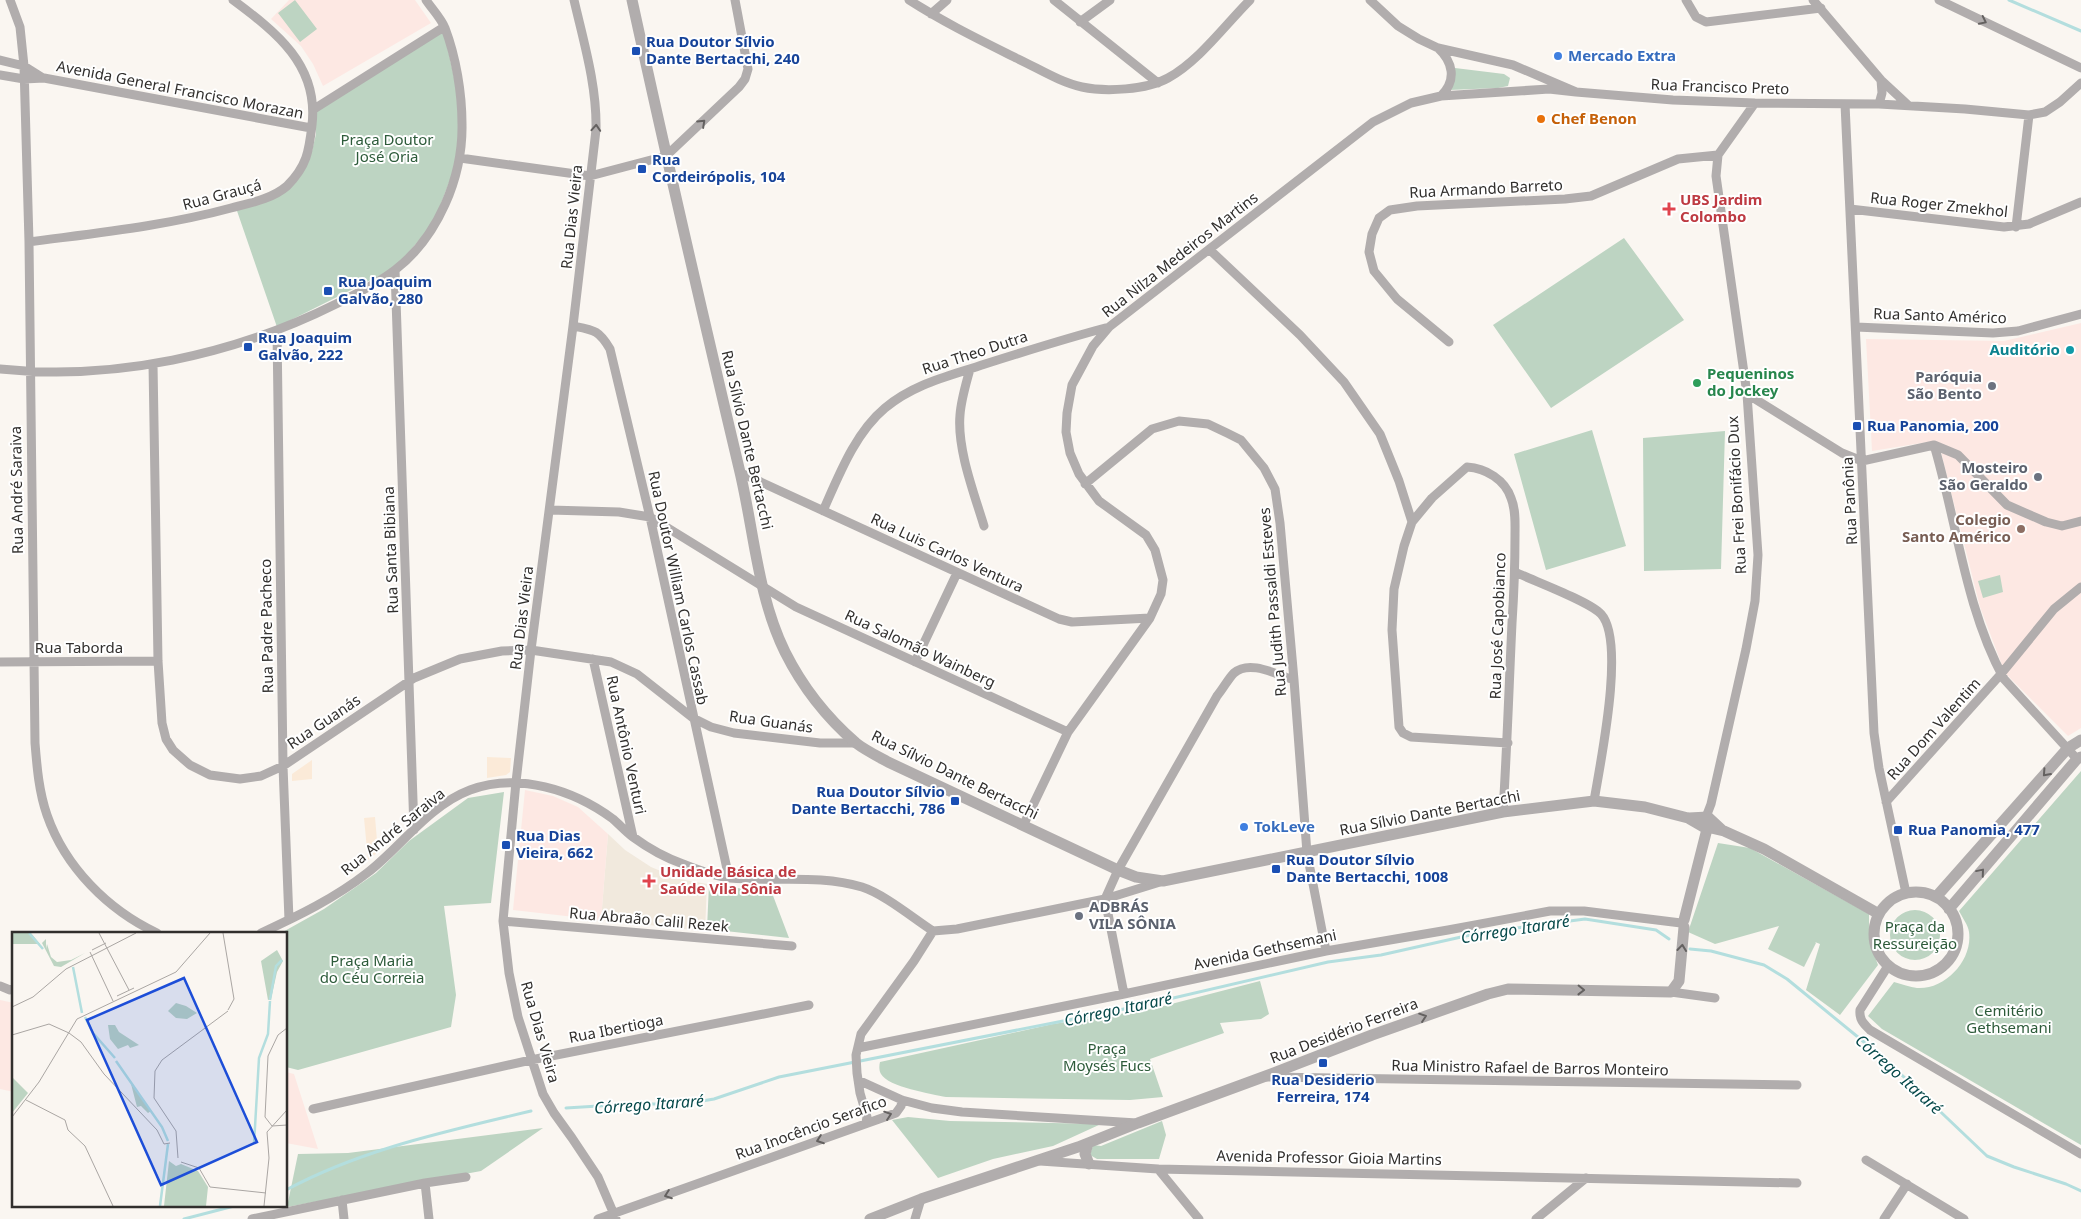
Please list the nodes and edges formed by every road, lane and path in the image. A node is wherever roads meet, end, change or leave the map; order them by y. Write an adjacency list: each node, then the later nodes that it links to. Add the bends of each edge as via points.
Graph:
1 (10, 0): 22 (street, Rua André Saraiva, via 20,27)
2 (233, 0): 38 (street, Rua Grauçá, via 287,46 306,77)
3 (426, 0): 19 (street)
4 (574, 0): 44 (street, Rua Dias Vieira, one-way to 4, via 596,109)
5 (632, 0): 42 (street, Rua Sílvio Dante Bertacchi)
6 (735, 0): 42 (street, one-way to 6, via 745,79 748,69)
7 (909, 0): 17 (street)
8 (947, 0): 17 (street)
9 (1054, 0): 18 (street)
10 (1110, 0): 18 (street)
11 (1250, 0): 28 (street, via 1186,66)
12 (1370, 0): 20 (street, Rua Francisco Preto, via 1398,26)
13 (1686, 0): 16 (street, via 1696,17 1706,22)
14 (1813, 0): 16 (street)
15 (1939, 0): 23 (street, one-way to 23)
16 (1821, 8): 27 (street)
17 (931, 14): 28 (street, via 975,39 1068,83 1099,89)
18 (1080, 22): 28 (street)
19 (444, 27): 38 (street); 43 (street, via 462,108)
20 (1438, 48): 30 (street, Rua Francisco Preto, via 1513,65); 32 (street, via 1448,59 1452,73 1447,90)
21 (0, 60): 22 (street, Avenida General Francisco Morazan)
22 (24, 66): 25 (street, Avenida General Francisco Morazan); 26 (street, Rua André Saraiva)
23 (2081, 68)
24 (0, 75): 26 (street, Avenida General Francisco Morazan)
25 (44, 78): 26 (street, Avenida General Francisco Morazan); 40 (street, Avenida General Francisco Morazan)
26 (24, 80): 48 (street, Rua André Saraiva)
27 (1881, 80): 31 (street); 33 (street)
28 (1158, 83)
29 (2081, 83): 39 (street, Rua Francisco Preto, via 2045,112)
30 (1576, 92): 32 (street, Rua Nilza Medeiros Martins, via 1550,90); 34 (street, Rua Francisco Preto)
31 (1882, 93): 33 (street); 36 (street)
32 (1441, 96): 49 (street, Rua Nilza Medeiros Martins, via 1411,103 1373,122)
33 (1897, 96): 37 (street)
34 (1755, 103): 35 (street, Rua Francisco Preto); 41 (street)
35 (1845, 104): 36 (street, Rua Francisco Preto); 46 (street, Rua Panônia)
36 (1879, 104): 37 (street, Rua Francisco Preto)
37 (1908, 105): 39 (street, Rua Francisco Preto)
38 (314, 109): 40 (street, Rua Grauçá)
39 (2028, 116): 47 (street)
40 (311, 128): 48 (street, Rua Grauçá, via 308,157 301,169 276,194 198,217)
41 (1718, 155): 56 (street, Rua Armando Barreto, via 1678,159 1591,196 1390,210 1379,218 1372,234 1370,252 1374,271 1397,299); 61 (street, Rua Frei Bonifácio Dux, via 1716,176)
42 (666, 156): 44 (street); 64 (street, Rua Sílvio Dante Bertacchi)
43 (460, 158): 44 (street); 50 (street, via 451,192 439,216)
44 (590, 176): 52 (street, Rua Dias Vieira)
45 (2081, 202): 47 (street, Rua Roger Zmekhol)
46 (1850, 210): 47 (street, Rua Roger Zmekhol); 54 (street, Rua Panônia)
47 (2016, 227)
48 (29, 242): 60 (street, Rua André Saraiva)
49 (1210, 250): 53 (street, Rua Nilza Medeiros Martins); 70 (street, via 1300,335 1344,382 1380,434)
50 (395, 270): 55 (street, via 361,292); 85 (street, Rua Santa Bibiana)
51 (2081, 314): 54 (street, Rua Santo Américo, via 2018,331 1993,333)
52 (573, 326): 66 (street, Rua Dias Vieira); 68 (street, Rua Doutor William Carlos Cassab, via 602,335 610,349)
53 (1109, 327): 59 (street, Rua Theo Dutra); 65 (street, Rua Nilza Medeiros Martins, via 1093,346 1072,385 1067,413 1070,453)
54 (1856, 327): 63 (street, Rua Panônia)
55 (276, 331): 57 (street, via 204,353); 93 (street, Rua Padre Pacheco)
56 (1449, 342)
57 (153, 364): 60 (street, via 100,370); 81 (street, Rua Guanás)
58 (0, 369): 60 (street)
59 (970, 369): 67 (street, Rua Theo Dutra, via 921,385 884,408 844,464); 71 (street, via 960,416 961,436)
60 (30, 372): 80 (street, Rua André Saraiva)
61 (1746, 394): 63 (street, via 1842,453); 98 (street, Rua Frei Bonifácio Dux, via 1758,555 1755,601)
62 (1934, 445): 63 (street); 69 (street, via 1958,455 2007,505 2062,526); 83 (street, via 1975,608)
63 (1862, 461): 96 (street, Rua Panônia, via 1874,733)
64 (741, 473): 67 (street, Rua Luis Carlos Ventura); 74 (street, Rua Sílvio Dante Bertacchi)
65 (1086, 484): 76 (street, Rua Nilza Medeiros Martins, via 1098,501 1146,535 1155,550 1163,580 1161,594); 84 (street, Rua Judith Passaldi Esteves, via 1152,429 1179,421 1208,424 1241,440 1264,468 1275,489)
66 (550, 510): 68 (street, via 619,512); 77 (street, Rua Dias Vieira)
67 (823, 511): 73 (street, Rua Luis Carlos Ventura)
68 (650, 518): 74 (street, Rua Salomão Wainberg); 86 (street, Rua Doutor William Carlos Cassab)
69 (2081, 521)
70 (1412, 522): 72 (street, Rua José Capobianco, via 1432,498 1467,468 1494,476 1506,486 1512,499); 89 (street, via 1394,589 1392,630 1399,728 1411,737)
71 (984, 526)
72 (1515, 572): 89 (street, Rua José Capobianco); 95 (street, via 1588,605 1606,622 1612,653 1610,705)
73 (957, 573): 76 (street, Rua Luis Carlos Ventura, via 1058,619 1080,622); 82 (street)
74 (764, 587): 82 (street, Rua Salomão Wainberg, via 796,607); 90 (street, Rua Sílvio Dante Bertacchi, via 772,621 796,672 830,718)
75 (2081, 587): 83 (street, Rua Dom Valentim, via 2054,609)
76 (1150, 618): 87 (street, Rua Nilza Medeiros Martins)
77 (532, 650): 78 (street, Rua Guanás); 85 (street, Rua Guanás, via 502,651 460,659); 94 (street, Rua Dias Vieira)
78 (593, 659): 86 (street, Rua Guanás, via 611,662 637,674); 101 (street, Rua Antônio Venturi)
79 (0, 662): 80 (street, Rua Taborda)
80 (34, 662): 81 (street, Rua Taborda); 115 (street, Rua André Saraiva, via 39,785 54,833 86,880 110,905)
81 (158, 662): 93 (street, Rua Guanás, via 166,739 190,765 210,776 240,779 261,776)
82 (915, 662): 87 (street, Rua Salomão Wainberg)
83 (2001, 674): 91 (street); 96 (street, Rua Dom Valentim)
84 (1294, 680): 102 (street, Rua Judith Passaldi Esteves); 103 (street, via 1253,667 1235,673 1217,696)
85 (409, 681): 93 (street, Rua Guanás); 100 (street, Rua Santa Bibiana)
86 (693, 718): 90 (street, Rua Guanás, via 734,733); 104 (street, Rua Doutor William Carlos Cassab)
87 (1068, 732): 99 (street, Rua Nilza Medeiros Martins)
88 (2081, 740): 91 (street)
89 (1508, 743): 97 (street, Rua José Capobianco)
90 (857, 744): 99 (street, Rua Sílvio Dante Bertacchi)
91 (2068, 748): 92 (street); 107 (street, one-way to 107)
92 (2079, 758): 109 (street, one-way to 92)
93 (283, 766): 111 (street, Rua Padre Pacheco)
94 (516, 782): 100 (street, Rua André Saraiva, via 470,790 444,805); 101 (street, Rua André Saraiva, via 563,792 589,804); 112 (street, Rua Dias Vieira)
95 (1594, 801): 97 (street, Rua Sílvio Dante Bertacchi); 98 (street, Rua Sílvio Dante Bertacchi, via 1645,807)
96 (1886, 802): 106 (street, Rua Panônia)
97 (1503, 812): 102 (street, Rua Sílvio Dante Bertacchi)
98 (1707, 823): 110 (street, Rua Sílvio Dante Bertacchi, via 1764,849); 113 (street, Rua Frei Bonifácio Dux)
99 (1023, 826): 103 (street, Rua Sílvio Dante Bertacchi)
100 (414, 830): 111 (street, Rua André Saraiva, via 368,873 325,902)
101 (633, 837): 104 (street, Rua André Saraiva, via 680,863)
102 (1307, 852): 105 (street, Rua Sílvio Dante Bertacchi); 118 (street, Rua Judith Passaldi Esteves)
103 (1118, 870): 105 (street, Rua Sílvio Dante Bertacchi, via 1136,877); 108 (street)
104 (729, 878): 114 (street, Rua André Saraiva, via 836,881 864,888)
105 (1163, 881): 108 (street)
106 (1906, 893): 107 (street, via 1921,892); 110 (street, via 1891,901)
107 (1936, 897): 109 (street)
108 (1105, 899): 114 (street); 123 (street)
109 (1950, 909): 119 (street, via 1958,938 1944,965 1931,974 1916,976 1901,974)
110 (1879, 914): 119 (street, via 1875,941 1880,957)
111 (289, 920): 116 (street, Rua André Saraiva)
112 (503, 921): 117 (street, Rua Abraão Calil Rezek); 127 (street, Rua Dias Vieira, via 518,1017)
113 (1685, 922): 118 (street, Avenida Gethsemani, via 1584,911 1550,911); 122 (street, Rua Frei Bonifácio Dux, one-way to 113, via 1679,981)
114 (933, 931): 126 (street, via 861,1034)
115 (155, 932)
116 (263, 932)
117 (792, 946)
118 (1326, 950): 123 (street, Avenida Gethsemani)
119 (1888, 966): 140 (street, via 1860,1010 1859,1015 1870,1030)
120 (0, 986): 121 (street)
121 (12, 990)
122 (1671, 992): 124 (street); 129 (street, Rua Desidério Ferreira, one-way to 122, via 1488,994 1508,990)
123 (1124, 994): 126 (street, Avenida Gethsemani)
124 (1714, 998)
125 (809, 1005): 127 (street, Rua Ibertioga)
126 (857, 1051): 128 (street)
127 (531, 1060): 134 (street, Rua Ibertioga); 152 (street, Rua Dias Vieira, via 543,1094 598,1177)
128 (857, 1076): 131 (street); 132 (street)
129 (1263, 1077): 130 (street, Rua Ministro Rafael de Barros Monteiro); 136 (street, Rua Desidério Ferreira)
130 (1797, 1085)
131 (876, 1088): 132 (street); 133 (street)
132 (860, 1093): 137 (street)
133 (902, 1100): 135 (street, Rua Inocêncio Serafico, via 962,1112); 137 (street, Rua Inocêncio Serafico, one-way to 133, via 896,1112)
134 (312, 1109)
135 (1106, 1121): 136 (street, Rua Inocêncio Serafico); 138 (street)
136 (1138, 1122): 138 (street, Rua Desidério Ferreira)
137 (866, 1123): 152 (street, Rua Inocêncio Serafico, one-way to 152)
138 (1102, 1137): 139 (street, Rua Desidério Ferreira)
139 (1088, 1143): 142 (street, Rua Desidério Ferreira); 143 (street, via 1085,1154)
140 (2081, 1154)
141 (1866, 1160): 149 (street)
142 (1040, 1161): 143 (street, Avenida Professor Gioia Martins); 150 (street, Avenida Professor Gioia Martins)
143 (1089, 1164): 144 (street, Avenida Professor Gioia Martins)
144 (1158, 1169): 146 (street, Avenida Professor Gioia Martins); 159 (street)
145 (466, 1177): 147 (street)
146 (1586, 1178): 148 (street, Avenida Professor Gioia Martins); 160 (street)
147 (425, 1183): 151 (street); 155 (street)
148 (1797, 1183)
149 (1907, 1184): 161 (street); 162 (street)
150 (921, 1199): 157 (street, Avenida Professor Gioia Martins); 158 (street)
151 (342, 1200): 153 (street); 154 (street)
152 (615, 1216): 156 (street, Rua Inocêncio Serafico)
153 (252, 1219)
154 (344, 1219)
155 (429, 1219)
156 (598, 1219)
157 (870, 1219)
158 (915, 1219)
159 (1199, 1219)
160 (1536, 1219)
161 (1884, 1219)
162 (1964, 1219)

